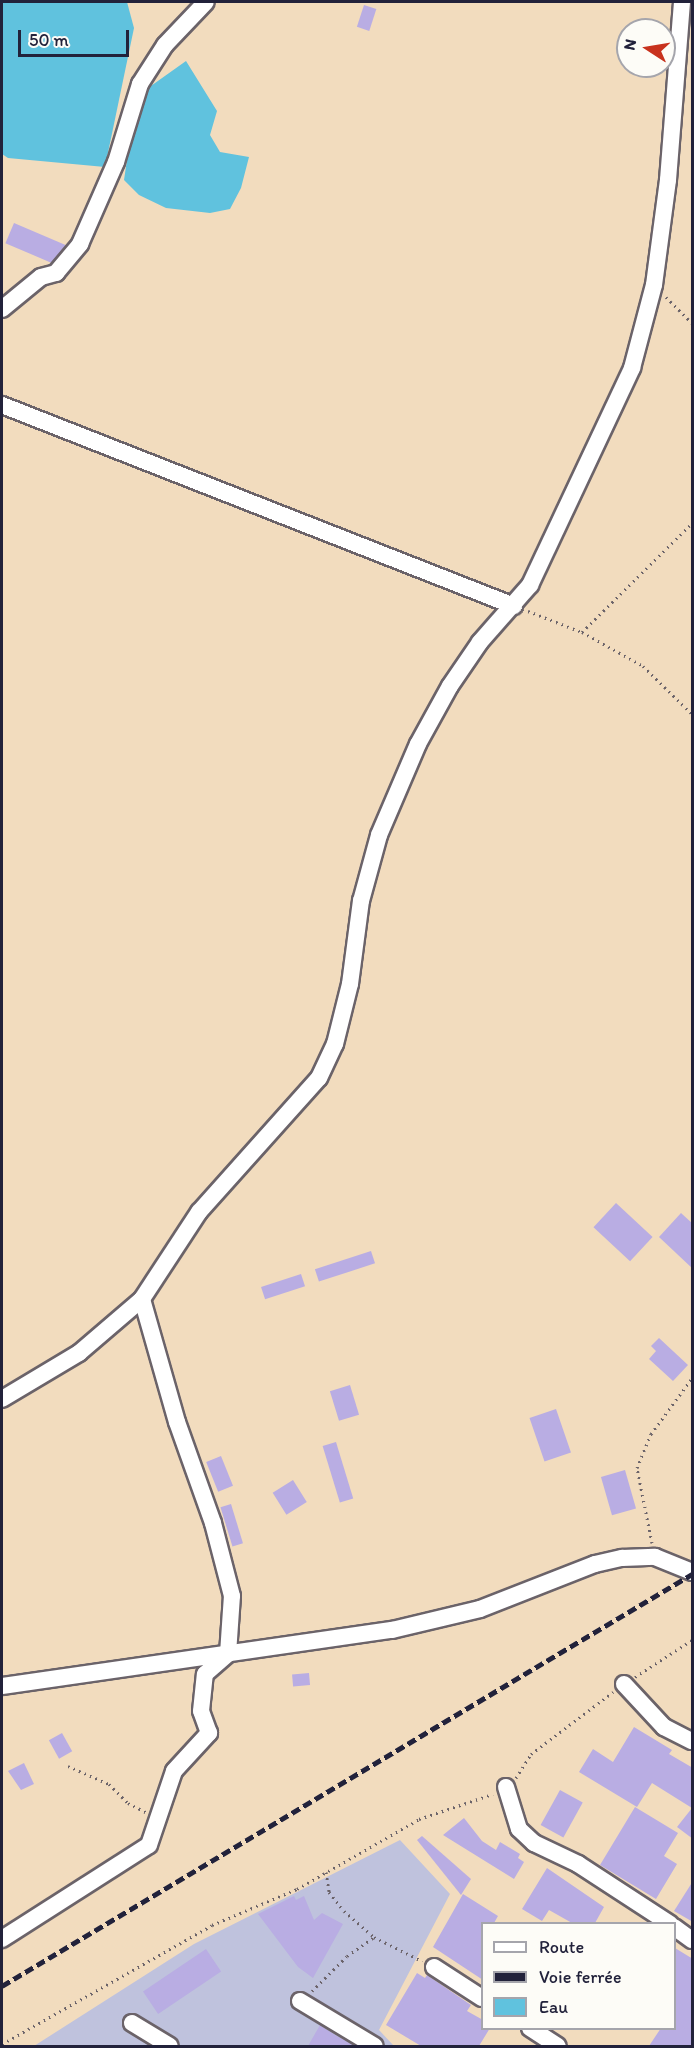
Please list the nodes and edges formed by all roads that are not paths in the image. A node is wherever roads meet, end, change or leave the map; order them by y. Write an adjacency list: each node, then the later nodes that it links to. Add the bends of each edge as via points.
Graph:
1 (206, 2): 3 (street, via 165,45 140,84 116,162 80,244 56,273 41,277)
2 (682, 2): 5 (street, via 669,180 654,285 632,368 530,585)
3 (2, 309)
4 (2, 405): 5 (street)
5 (514, 606): 6 (street, via 480,642 450,686 418,744 380,835 361,901 350,984 337,1034 319,1078 199,1212)
6 (142, 1299): 7 (street, via 80,1353); 9 (street, via 232,1596)
7 (2, 1399)
8 (693, 1572): 9 (street, via 655,1557 595,1564 480,1609 392,1630)
9 (228, 1654): 11 (street); 16 (street, via 205,1674 201,1711 209,1732 174,1771 149,1845)
10 (624, 1684): 12 (street, via 664,1727)
11 (2, 1686)
12 (693, 1740)
13 (506, 1788): 14 (street, via 519,1829 534,1843 578,1864)
14 (668, 1922)
15 (676, 1928): 17 (street)
16 (2, 1939)
17 (693, 1940)
18 (434, 1967): 19 (street)
19 (481, 1997)
20 (300, 2001): 24 (street)
21 (132, 2023): 23 (street)
22 (533, 2030): 25 (street)
23 (170, 2046)
24 (375, 2046)
25 (558, 2046)

